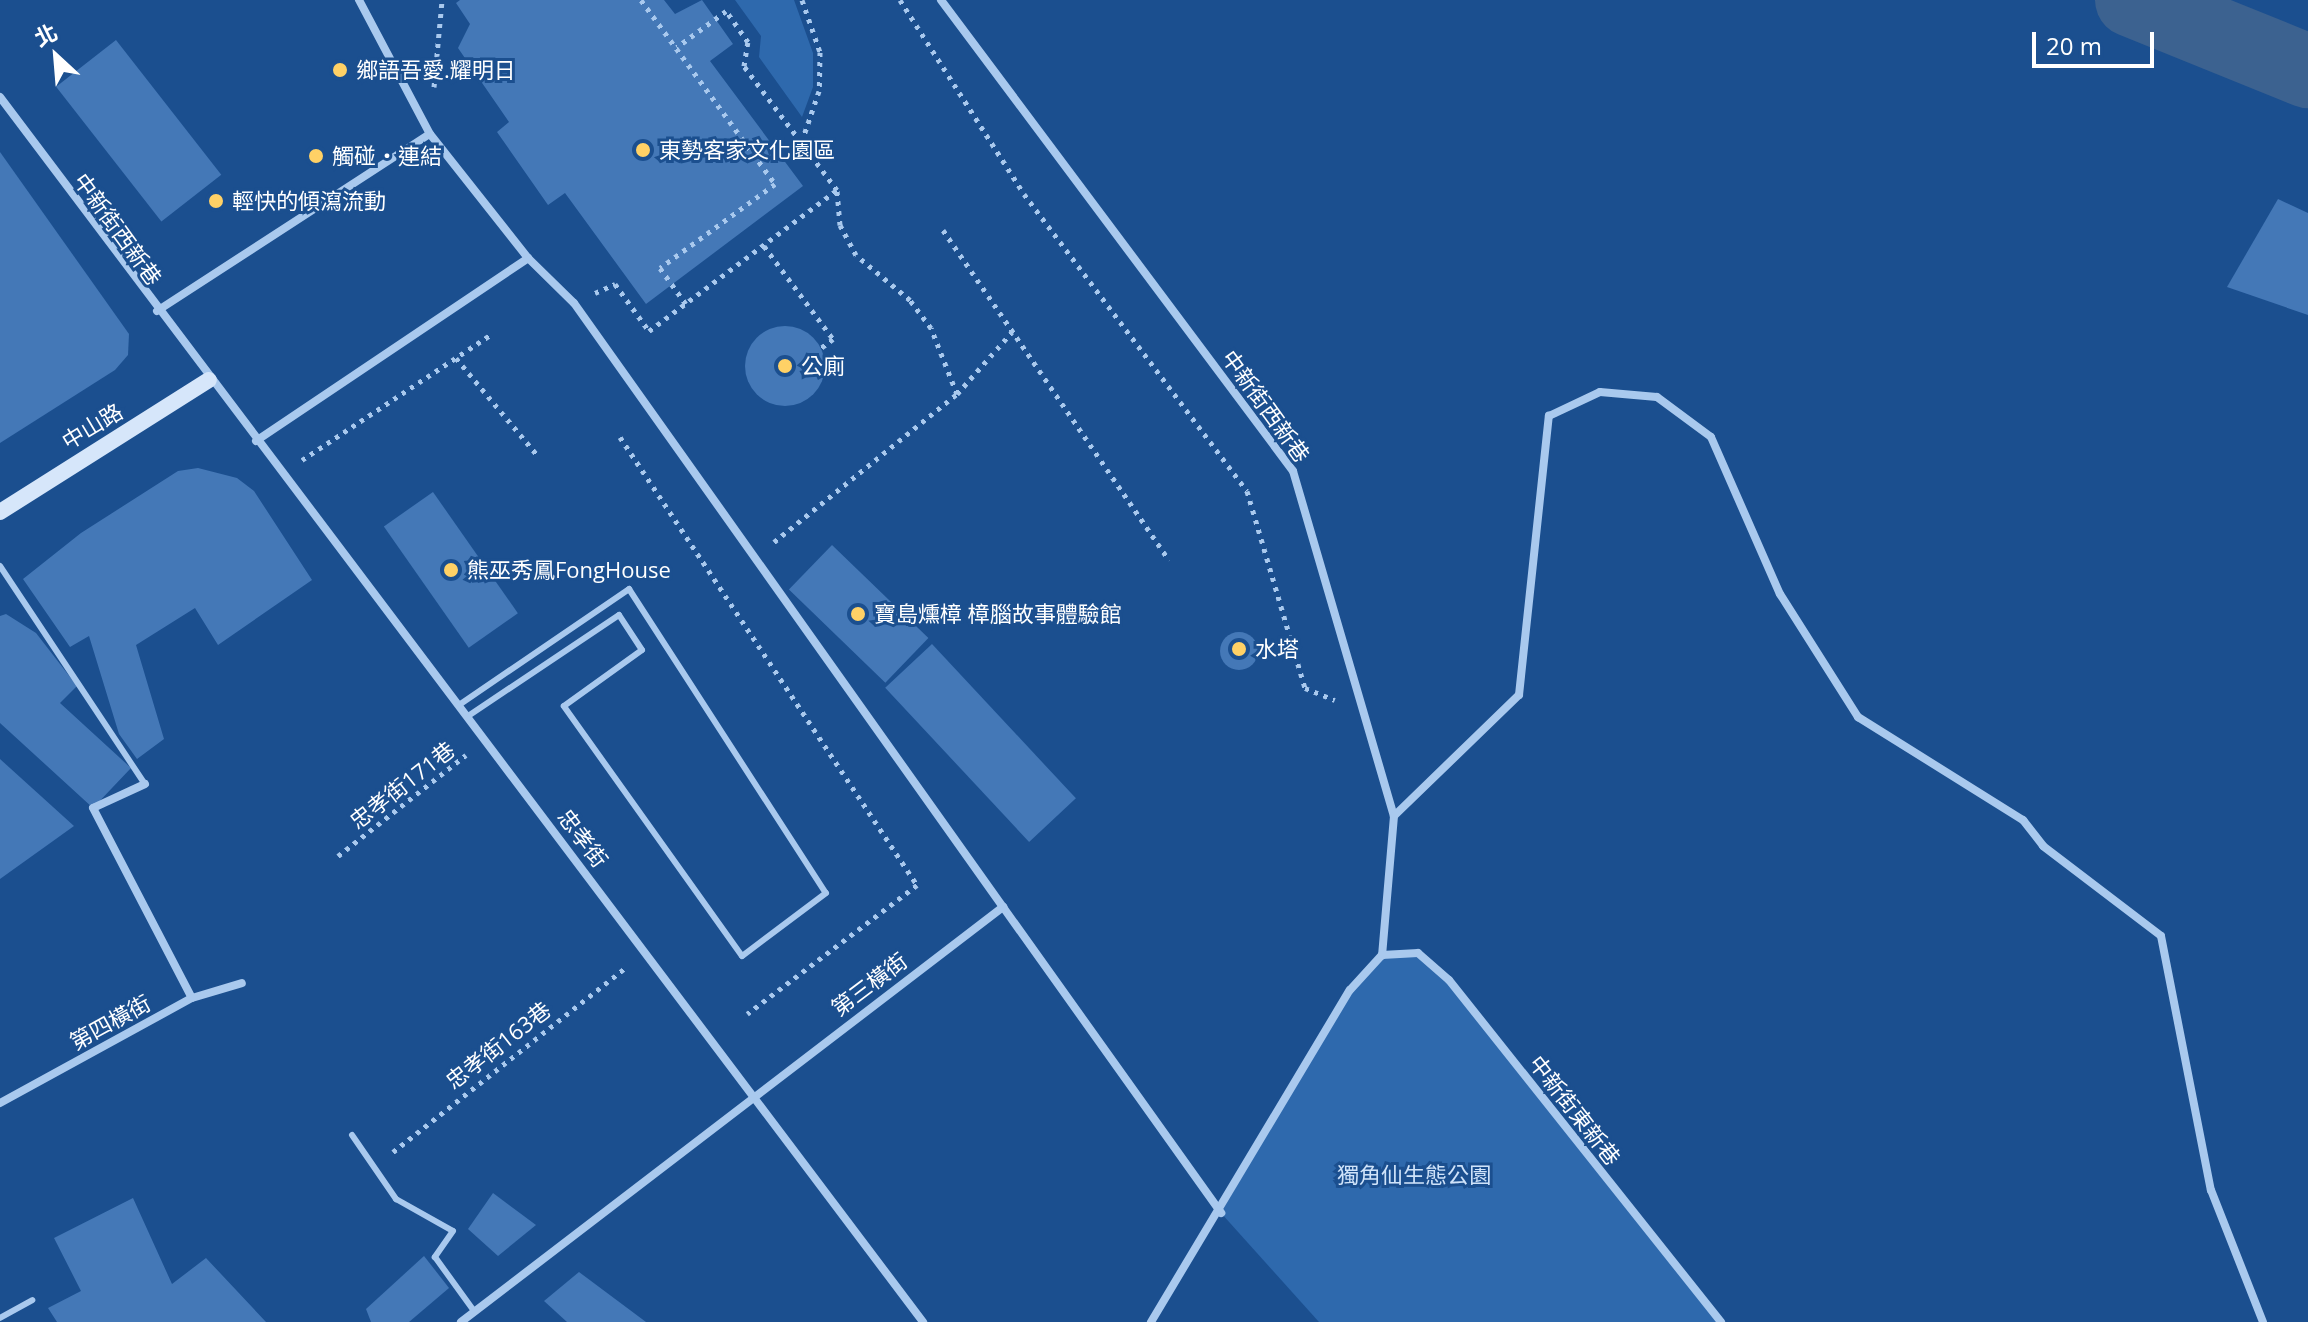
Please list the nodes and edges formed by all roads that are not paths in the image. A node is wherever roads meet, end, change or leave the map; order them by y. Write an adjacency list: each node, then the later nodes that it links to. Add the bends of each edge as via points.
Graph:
1 (359, 0): 4 (street)
2 (941, 0): 14 (street, 中新街西新巷, via 1293,471)
3 (0, 97): 6 (street, 中新街西新巷)
4 (430, 134): 5 (street); 6 (street)
5 (528, 258): 8 (street); 15 (street, via 574,303)
6 (157, 311): 7 (street, 中新街西新巷)
7 (209, 380): 8 (street, 忠孝街); 9 (street, 中山路)
8 (256, 441): 11 (street, 忠孝街)
9 (0, 512)
10 (0, 566): 13 (lane)
11 (459, 705): 12 (street, 忠孝街); 12 (lane, via 629,589 826,893 742,956 564,706 642,650 619,615)
12 (468, 716): 19 (street, 忠孝街)
13 (145, 784): 18 (street, via 93,808)
14 (1394, 816): 16 (street, 中新街西新巷); 30 (street, via 1519,695 1549,416 1600,392 1657,397 1711,437 1780,594 1858,717 2023,820 2043,846 2161,936 2211,1190)
15 (1003, 907): 19 (street, 第三橫街); 22 (street)
16 (1382, 955): 22 (street, via 1350,990); 29 (street, 中新街東新巷, via 1418,953 1449,980)
17 (242, 983): 18 (street, 第四橫街)
18 (192, 998): 20 (street, 第四橫街)
19 (753, 1093): 24 (street, 第三橫街); 27 (street, 忠孝街)
20 (0, 1103)
21 (352, 1135): 24 (lane, via 396,1199 453,1231 435,1257)
22 (1221, 1213): 28 (street)
23 (32, 1300): 25 (lane)
24 (474, 1311): 26 (street, 第三橫街)
25 (0, 1318)
26 (461, 1322)
27 (923, 1322)
28 (1151, 1322)
29 (1721, 1322)
30 (2263, 1322)

